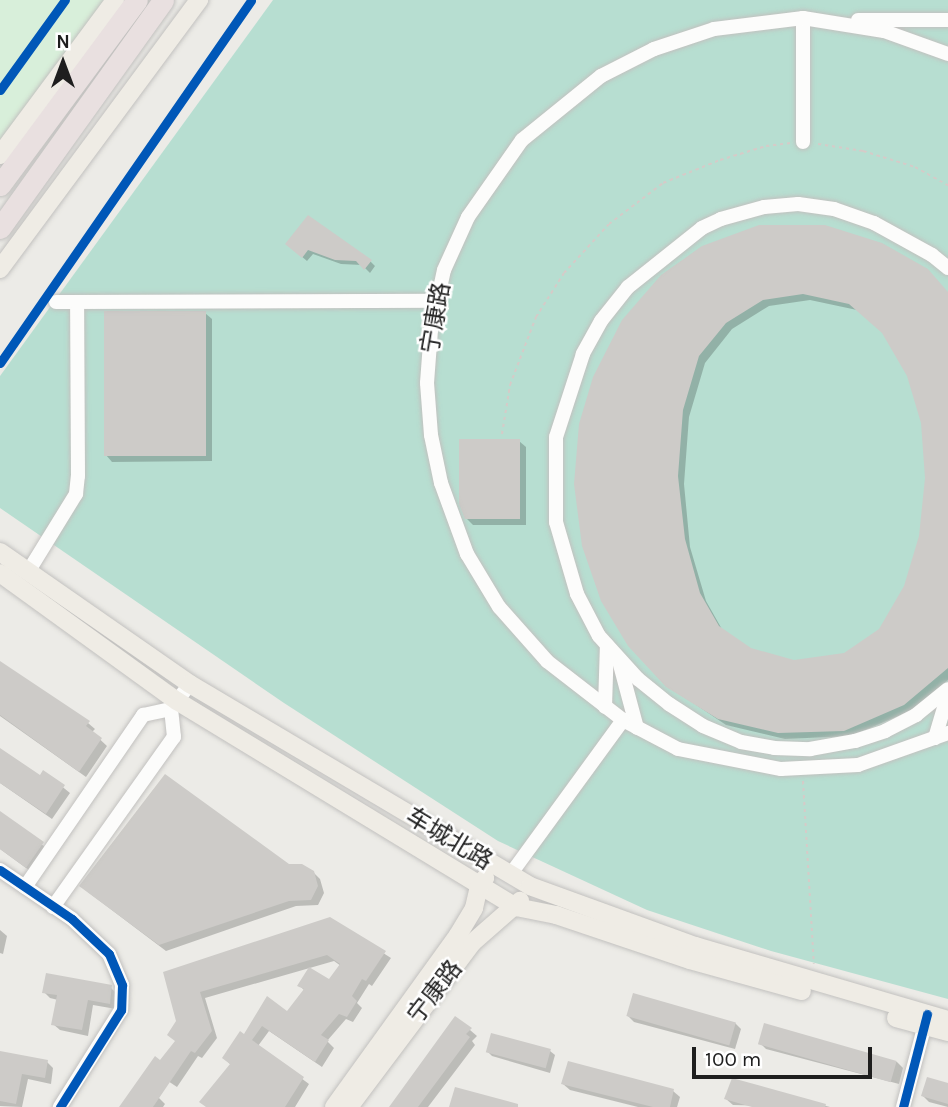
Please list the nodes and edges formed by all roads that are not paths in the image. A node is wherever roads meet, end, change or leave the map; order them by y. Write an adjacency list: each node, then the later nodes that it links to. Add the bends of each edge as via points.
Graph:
1 (115, 0): 10 (main road)
2 (137, 0): 11 (highway)
3 (163, 0): 12 (highway)
4 (199, 0): 14 (main road)
5 (803, 18): 6 (street, 宁康路); 9 (street); 15 (street, 宁康路, via 714,29 654,49 601,76 564,103 522,140 492,178 444,270)
6 (821, 20): 7 (street); 8 (street, 宁康路, via 884,32)
7 (948, 20)
8 (948, 54)
9 (803, 142)
10 (0, 155)
11 (0, 185)
12 (0, 228)
13 (948, 268): 21 (street, via 874,223 834,209 798,204 764,207 702,228 628,287 583,354 556,436 556,522 561,547 577,594)
14 (0, 269)
15 (437, 301): 17 (street); 26 (street, 宁康路, via 427,383 431,435 441,482 467,554 499,607 547,661)
16 (56, 302): 17 (street)
17 (77, 302): 19 (street, via 76,494)
18 (0, 552): 19 (main road, 车城北路)
19 (28, 572): 23 (main road, 车城北路)
20 (0, 573): 25 (main road, 车城北路)
21 (607, 645): 22 (street); 26 (street)
22 (618, 656): 28 (street); 29 (street, via 669,704)
23 (190, 684): 25 (street); 34 (main road, 车城北路)
24 (948, 692): 30 (street, via 916,715); 31 (street)
25 (174, 705): 38 (street, via 143,715); 39 (main road, 车城北路); 40 (street, via 174,737)
26 (605, 707): 27 (street, 宁康路)
27 (623, 720): 28 (street, 宁康路); 36 (street)
28 (637, 728): 32 (street, 宁康路, via 678,749)
29 (714, 730): 30 (street, via 741,742 774,748 834,746); 32 (street)
30 (876, 734): 33 (street)
31 (941, 735): 33 (street, 宁康路)
32 (744, 763): 33 (street, 宁康路, via 803,770)
33 (849, 766)
34 (492, 866): 36 (main road, 车城北路); 39 (main road)
35 (0, 870): 38 (street)
36 (510, 875): 37 (main road, 车城北路)
37 (530, 886): 41 (main road, 宁康路); 42 (main road, 车城北路, via 634,925)
38 (25, 887): 40 (street)
39 (479, 887): 41 (main road, 车城北路); 46 (main road, via 474,908 458,935)
40 (53, 907): 45 (street, via 109,954 122,985 121,1010)
41 (516, 907): 42 (main road, 车城北路, via 555,915 690,960); 47 (main road, 宁康路, via 472,943)
42 (926, 1020): 43 (main road, 车城北路); 44 (main road, 车城北路); 48 (street)
43 (948, 1020)
44 (948, 1032)
45 (60, 1107)
46 (334, 1107)
47 (349, 1107)
48 (903, 1107)

